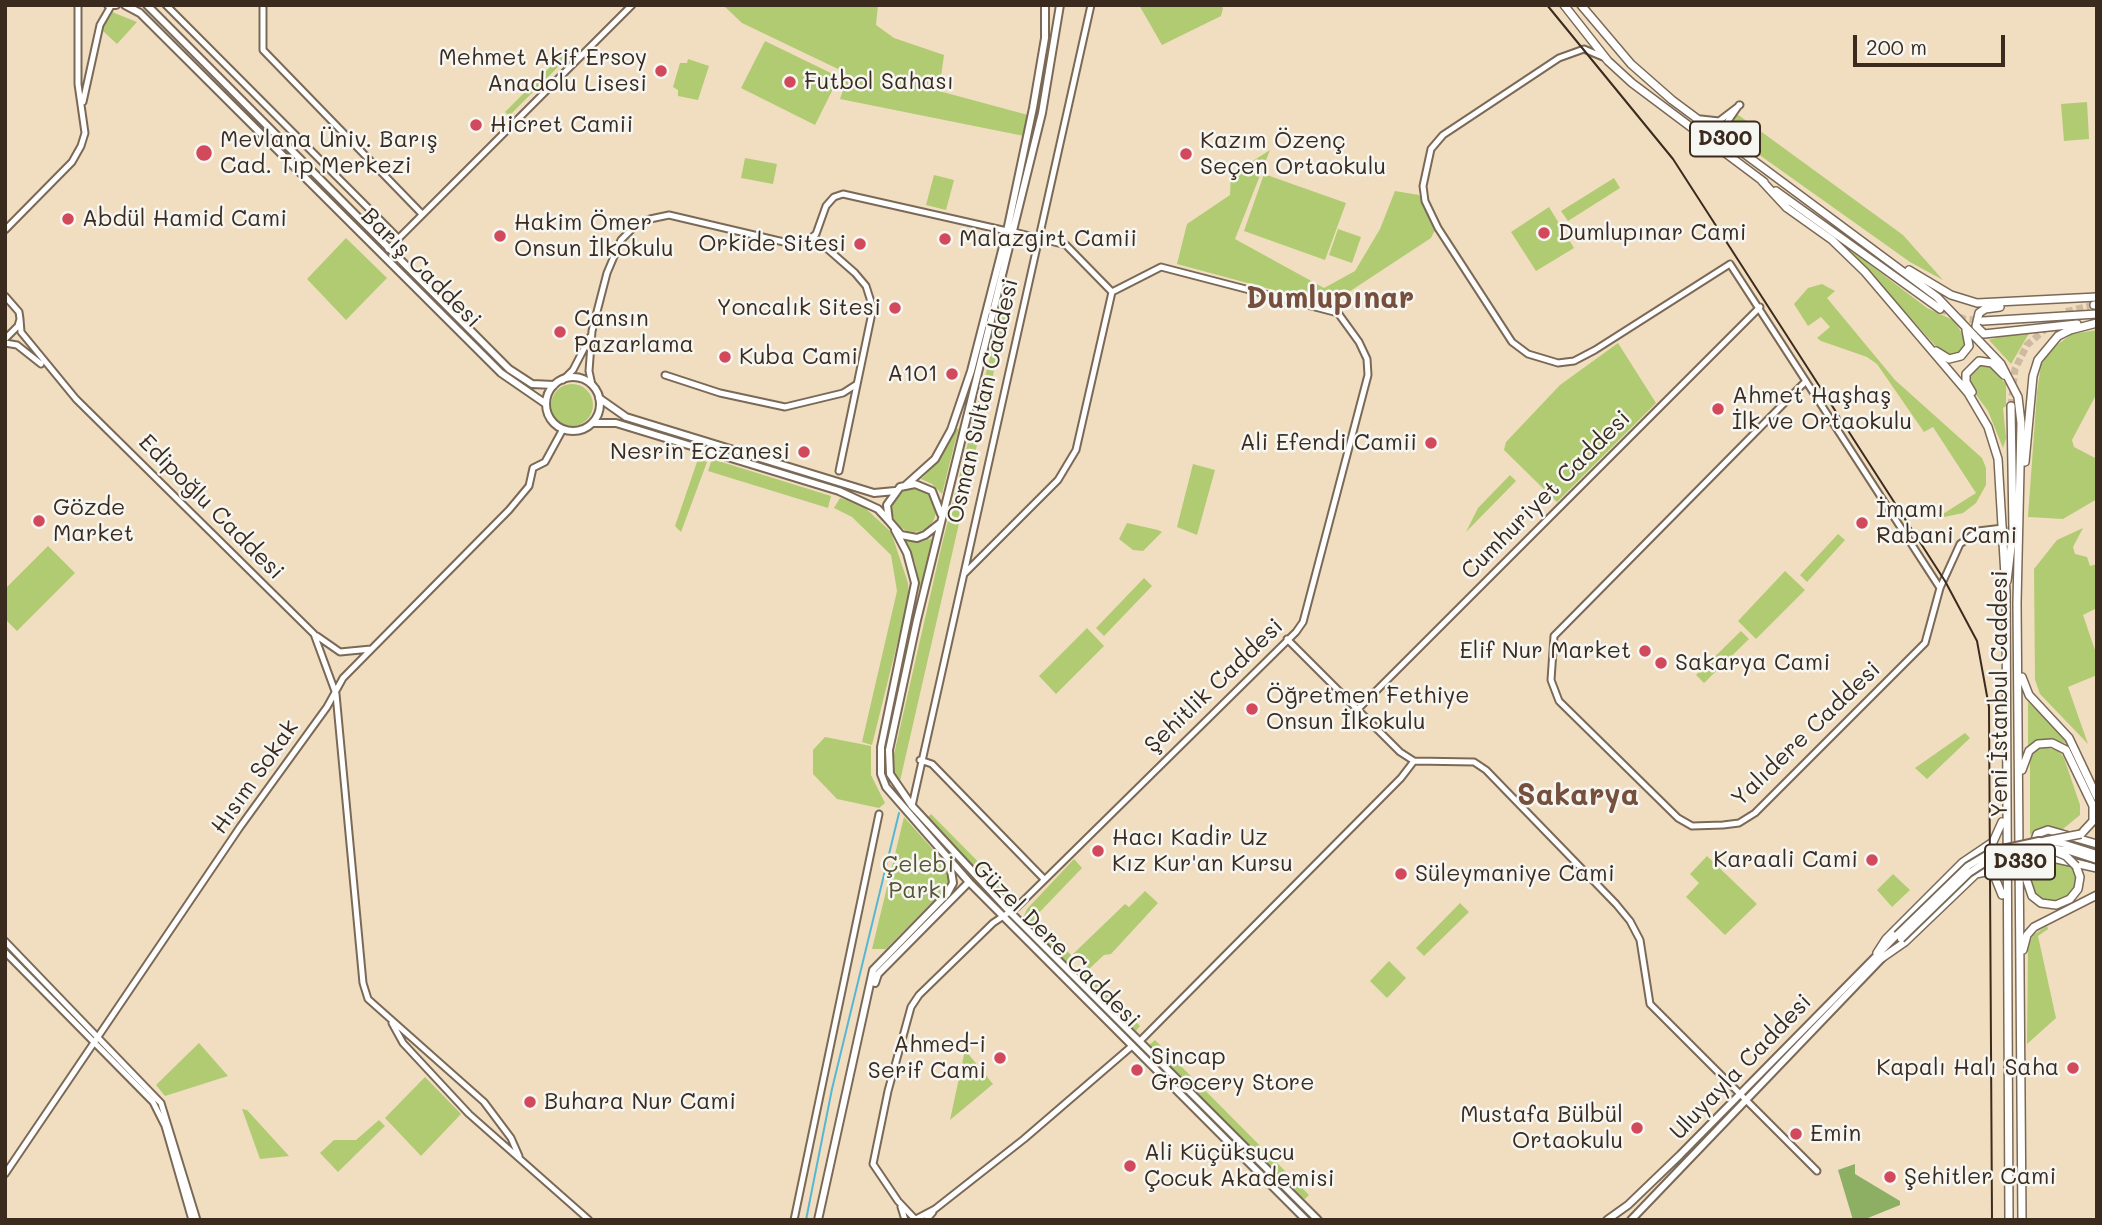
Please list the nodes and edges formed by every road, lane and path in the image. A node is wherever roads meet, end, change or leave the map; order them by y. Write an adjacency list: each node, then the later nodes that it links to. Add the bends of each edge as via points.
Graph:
1 (78, 5): 14 (street)
2 (112, 5): 14 (street, via 100,25)
3 (125, 5): 49 (main road, Barış Caddesi, via 144,16 502,373)
4 (147, 5): 24 (main road, Barış Caddesi)
5 (166, 5): 22 (street, Barış Caddesi)
6 (263, 5): 18 (street, via 262,50)
7 (632, 5): 18 (street)
8 (1045, 5): 20 (main road, via 1044,50)
9 (1060, 5): 20 (main road, via 1042,113)
10 (1091, 5): 23 (street, Osman Sultan Caddesi)
11 (1564, 5): 13 (highway, D300)
12 (1581, 5): 15 (highway, D300, via 1631,64)
13 (1608, 61): 17 (highway, D300); 30 (street, via 1584,49 1559,58 1443,135 1431,149 1423,186 1438,228 1512,342 1528,354 1558,363 1595,350 1730,264)
14 (82, 106): 19 (street, via 85,133 72,162)
15 (1694, 117): 16 (highway, D300); 16 (street, via 1719,121 1740,105 1727,124)
16 (1734, 145): 25 (highway, D300)
17 (1762, 181): 31 (highway, D300); 38 (highway, via 1787,208 1848,254)
18 (422, 214): 22 (street)
19 (7, 230)
20 (1010, 231): 21 (street, via 843,194 825,206); 23 (street); 55 (main road, via 951,430 935,459); 58 (main road, Güzel Dere Caddesi)
21 (814, 237): 37 (street, via 788,243 669,215 650,219 633,228 614,250); 44 (street, via 855,273 872,303)
22 (398, 238): 24 (street)
23 (1037, 238): 26 (street, via 1066,245); 62 (street, Osman Sultan Caddesi)
24 (387, 249): 46 (main road, Barış Caddesi, via 509,369 532,384)
25 (1884, 256): 29 (highway, D300, via 1951,295 1977,303); 32 (highway)
26 (1112, 292): 62 (street, via 1076,450 1058,480); 66 (street, Şehitlik Caddesi, via 1161,267 1338,313 1359,342 1368,375 1360,411 1303,622)
27 (6, 297): 34 (street)
28 (2096, 303): 29 (highway, D300)
29 (2011, 304): 36 (highway, via 1979,313 1979,331 1990,336 2015,328)
30 (1760, 307): 43 (street); 70 (street, Cumhuriyet Caddesi)
31 (1940, 309)
32 (1950, 310): 38 (highway, via 1970,338 1961,356 1949,359 1941,355); 47 (highway, via 2001,364)
33 (2097, 314): 35 (highway)
34 (20, 319): 39 (street); 40 (street, via 20,332)
35 (1983, 321)
36 (2097, 323): 57 (highway, D330, via 2059,336 2038,360)
37 (593, 331): 42 (street); 45 (street)
38 (1915, 331): 51 (highway)
39 (5, 341): 40 (street)
40 (49, 370): 65 (street, Edipoğlu Caddesi)
41 (665, 374): 44 (street, via 720,393 785,407 843,393)
42 (563, 380): 45 (main road, via 578,378); 46 (main road)
43 (1806, 381): 63 (street); 63 (street, Yalıdere Caddesi, via 1554,636 1551,680 1559,701 1678,818 1692,826 1739,823 1755,813 1925,642)
44 (857, 384): 54 (street)
45 (592, 385): 48 (main road)
46 (554, 386): 49 (main road)
47 (2013, 387): 51 (highway, via 1992,363 1974,364 1966,382); 57 (highway, via 2021,423)
48 (599, 398): 52 (main road, via 599,412); 56 (main road, via 626,417 874,493)
49 (547, 404): 53 (main road, via 551,419)
50 (2011, 406): 64 (highway, D330, via 2013,530)
51 (1982, 415): 60 (highway, via 1998,459)
52 (592, 423): 53 (main road, via 578,430); 59 (main road, via 616,423 839,491 878,509)
53 (563, 429): 67 (street, Hısım Sokak, via 509,510)
54 (839, 471)
55 (906, 485): 56 (main road); 58 (main road, via 932,491 938,498)
56 (895, 491): 59 (main road, via 887,505)
57 (2021, 505): 68 (highway, Yeni İstanbul Caddesi / D330)
58 (941, 520): 61 (main road, via 917,537); 75 (main road, Güzel Dere Caddesi, via 888,762 894,784)
59 (889, 521): 61 (main road)
60 (2003, 528): 63 (street, Yalıdere Caddesi, via 1979,531 1964,540); 64 (highway)
61 (895, 530): 83 (main road, Güzel Dere Caddesi, via 915,583 881,747 881,774 895,800)
62 (962, 576): 71 (street, Osman Sultan Caddesi)
63 (1940, 588)
64 (2006, 592): 76 (highway, Yeni İstanbul Caddesi / D330)
65 (314, 634): 67 (street, via 340,653); 69 (street, Edipoğlu Caddesi)
66 (1287, 639): 70 (street); 87 (street, Şehitlik Caddesi)
67 (371, 649): 69 (street, Hısım Sokak, via 343,678)
68 (2019, 666): 73 (highway, Yeni İstanbul Caddesi / D330); 74 (highway, via 2029,695 2069,738)
69 (335, 694): 98 (street, Edipoğlu Caddesi, via 363,983 368,999); 99 (street, Hısım Sokak)
70 (1358, 709): 72 (street)
71 (920, 760): 75 (street, Osman Sultan Caddesi); 87 (street, via 932,764)
72 (1414, 761): 100 (street); 102 (street, via 1474,762 1552,836 1630,921 1640,940 1650,1004)
73 (2020, 781): 78 (highway, bridge, via 2025,758 2034,746 2048,742 2062,747 2072,759 2093,806 2092,821 2081,834); 80 (highway, Yeni İstanbul Caddesi / D330)
74 (2097, 797)
75 (912, 806): 91 (main road, Güzel Dere Caddesi)
76 (2005, 807): 82 (highway, via 1996,839); 90 (highway, Yeni İstanbul Caddesi / D330)
77 (879, 814): 112 (street)
78 (2045, 844): 80 (highway, bridge, via 2076,866 2080,881 2073,896 2060,904 2045,904 2029,892); 81 (main road, bridge); 84 (main road, bridge); 95 (main road, Uluyayla Caddesi, bridge, via 1980,864)
79 (2097, 844): 85 (highway, via 2048,830 2040,831 2034,843 2039,855)
80 (2020, 853): 96 (highway, Yeni İstanbul Caddesi / D330)
81 (2097, 854)
82 (1968, 858): 86 (highway, via 1979,864); 95 (highway, via 1886,939)
83 (948, 859): 88 (main road, Güzel Dere Caddesi); 97 (main road, via 953,883 947,894 873,970)
84 (2097, 860)
85 (2097, 868)
86 (1978, 873): 90 (highway, via 1996,878); 95 (highway, via 1905,942)
87 (1044, 879): 91 (street, Şehitlik Caddesi)
88 (969, 882): 92 (main road, Güzel Dere Caddesi); 97 (main road, via 878,974)
89 (2097, 895): 96 (highway, via 2034,927 2027,934)
90 (2005, 911): 120 (highway, Yeni İstanbul Caddesi / D330)
91 (1011, 913): 92 (street); 100 (main road, Güzel Dere Caddesi)
92 (1002, 915): 101 (main road, Güzel Dere Caddesi); 107 (street, via 919,995 906,1017 873,1164)
93 (5, 941): 99 (street)
94 (5, 952): 99 (street)
95 (1879, 955): 102 (main road, Uluyayla Caddesi); 103 (main road, Uluyayla Caddesi)
96 (2019, 961): 121 (highway, Yeni İstanbul Caddesi / D330)
97 (866, 1008): 113 (main road)
98 (390, 1019): 104 (street, via 403,1043 433,1076); 104 (street, via 484,1102 512,1138)
99 (96, 1039): 106 (street, Hısım Sokak); 110 (street, via 161,1103)
100 (1140, 1041): 117 (main road, Güzel Dere Caddesi)
101 (1132, 1046): 108 (street); 116 (main road, Güzel Dere Caddesi)
102 (1738, 1095): 103 (street); 118 (main road, Uluyayla Caddesi, via 1628,1205)
103 (1745, 1102): 105 (street); 119 (main road, Uluyayla Caddesi)
104 (519, 1156): 111 (street)
105 (1817, 1171)
106 (5, 1174)
107 (898, 1201): 109 (street); 114 (street)
108 (935, 1209): 109 (street); 115 (street)
109 (915, 1219): 114 (street)
110 (194, 1220)
111 (589, 1220)
112 (794, 1220)
113 (818, 1220)
114 (906, 1220)
115 (926, 1220)
116 (1306, 1220)
117 (1318, 1220)
118 (1607, 1220)
119 (1631, 1220)
120 (2009, 1220)
121 (2022, 1220)

